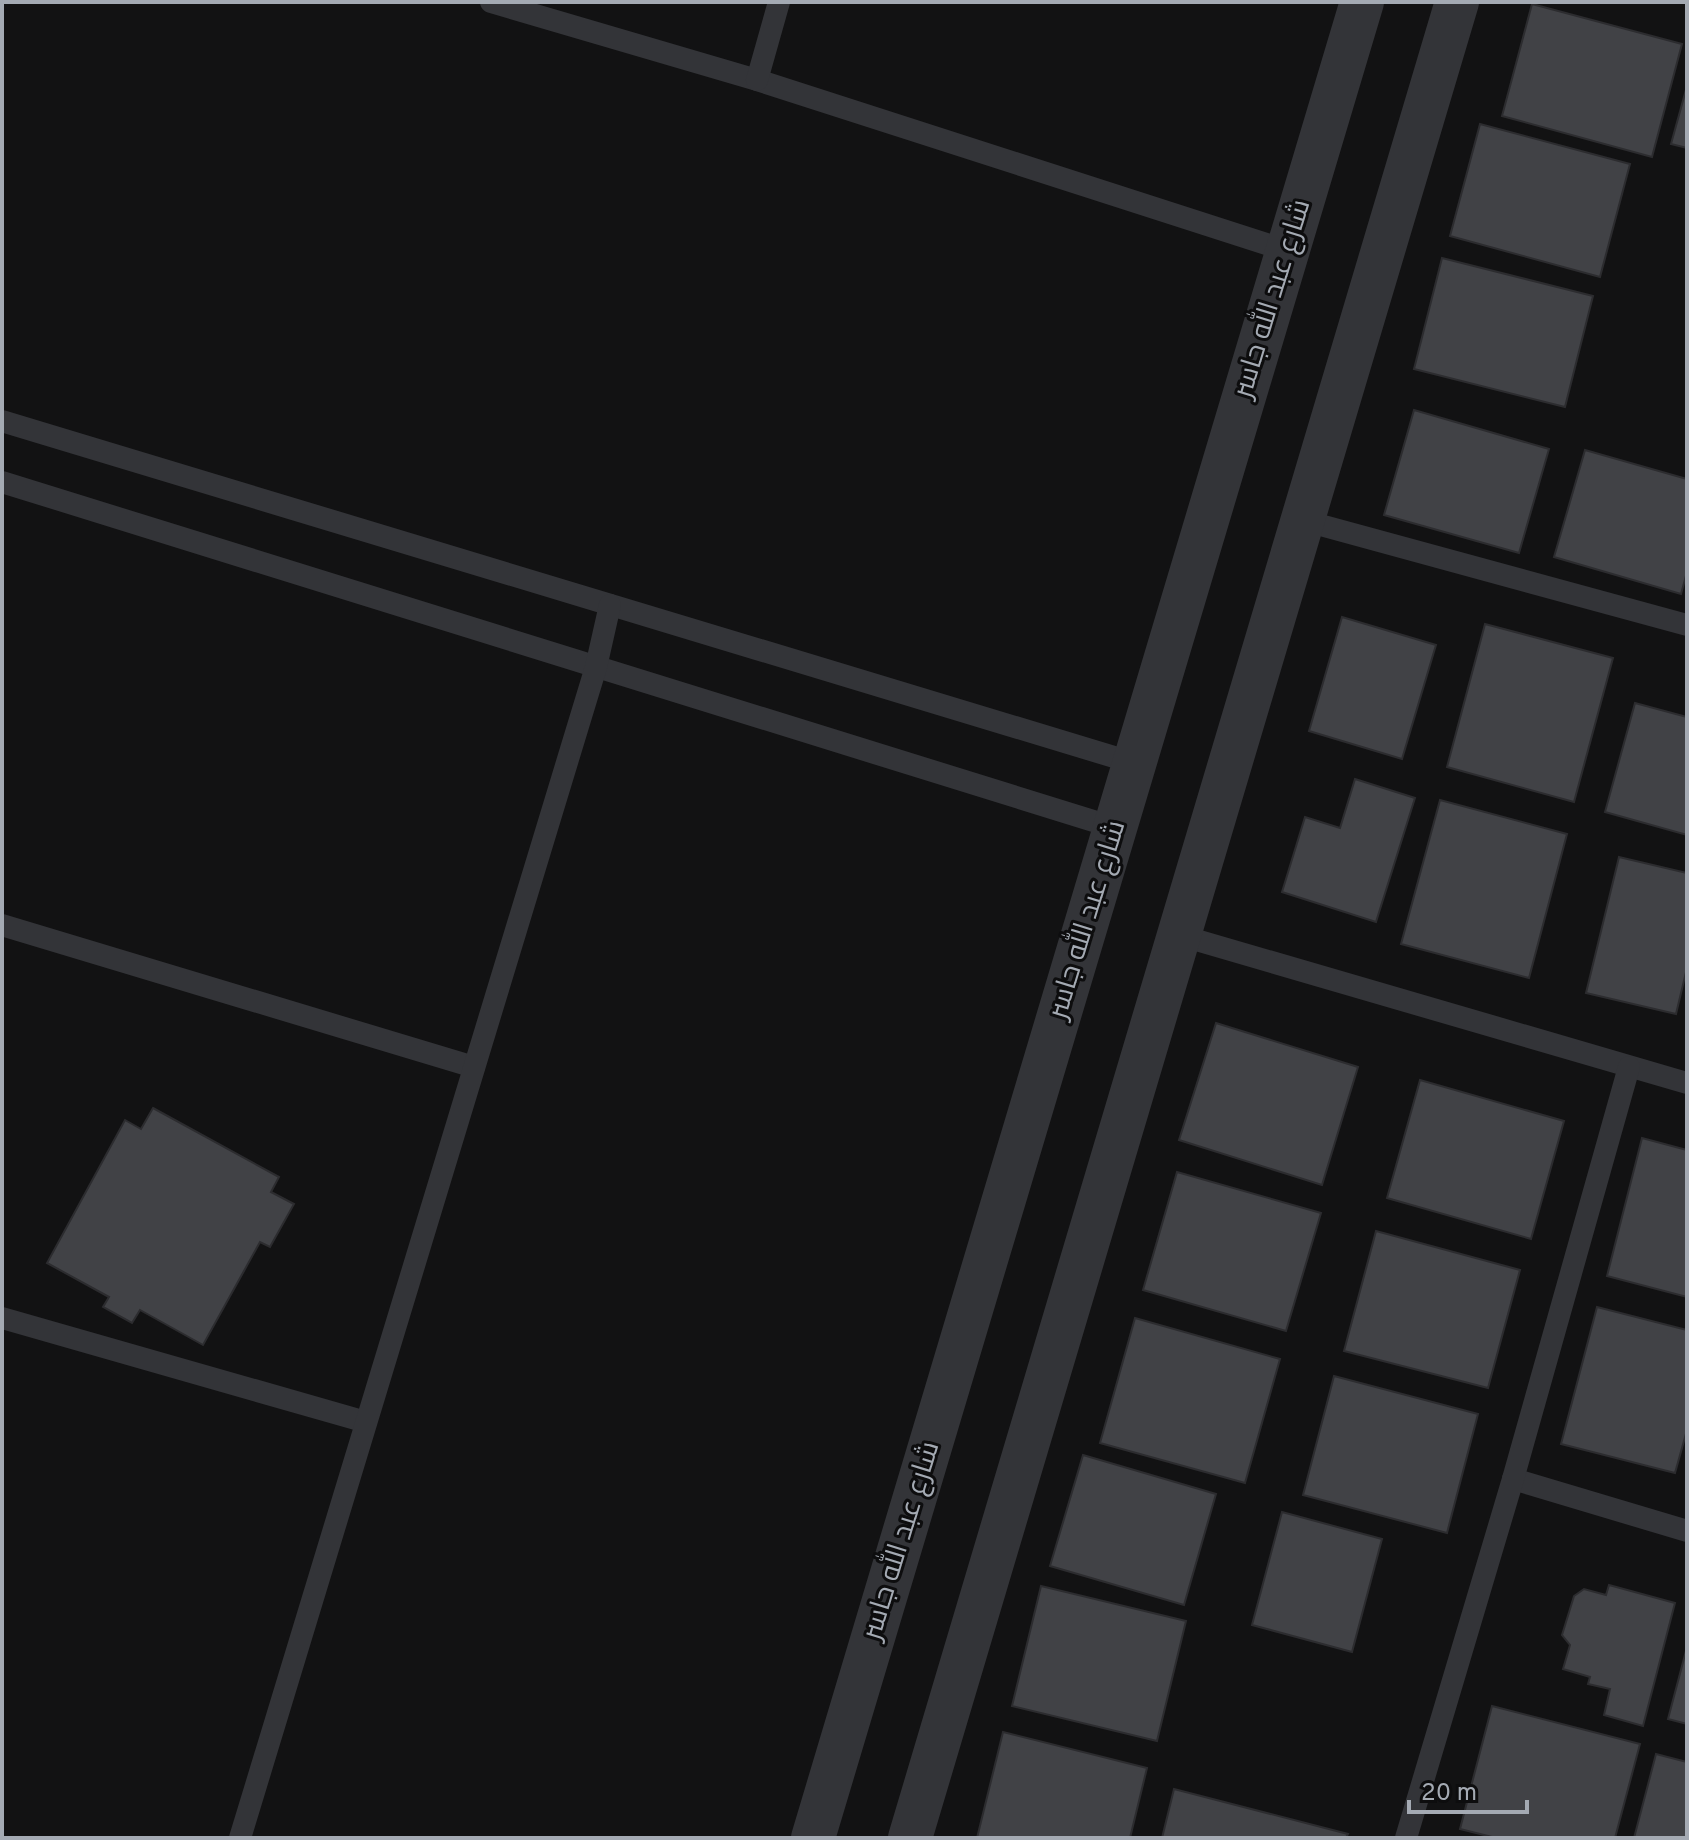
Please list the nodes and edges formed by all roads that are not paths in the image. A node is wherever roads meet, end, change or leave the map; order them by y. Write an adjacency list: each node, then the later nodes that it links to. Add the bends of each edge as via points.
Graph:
1 (491, 2): 5 (lane)
2 (779, 2): 5 (lane)
3 (1362, 2): 6 (street, شارع عبد الله جاسر)
4 (1457, 2): 9 (street)
5 (757, 80): 6 (lane)
6 (1288, 251): 13 (street, شارع عبد الله جاسر)
7 (2, 421): 10 (lane)
8 (2, 482): 12 (lane)
9 (1302, 520): 11 (lane); 16 (street)
10 (610, 605): 12 (lane); 13 (lane)
11 (1687, 625)
12 (596, 667): 14 (lane); 17 (lane)
13 (1134, 763): 14 (street, شارع عبد الله جاسر)
14 (1116, 828): 25 (street, شارع عبد الله جاسر)
15 (2, 925): 17 (lane)
16 (1179, 935): 18 (lane); 26 (street)
17 (474, 1067): 21 (lane)
18 (1629, 1067): 19 (lane); 22 (lane)
19 (1687, 1083)
20 (2, 1318): 21 (lane)
21 (366, 1422): 24 (lane)
22 (1513, 1479): 23 (lane); 27 (lane)
23 (1687, 1531)
24 (240, 1838)
25 (813, 1838)
26 (910, 1838)
27 (1406, 1838)

